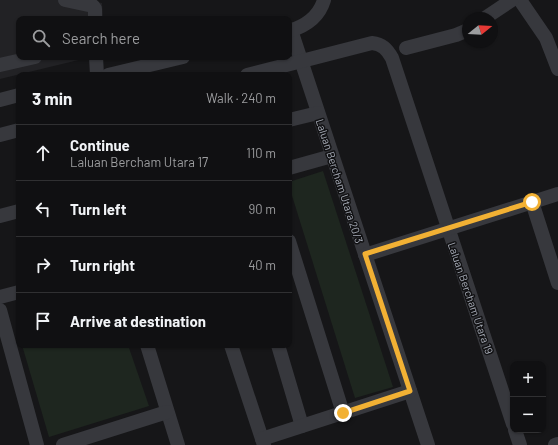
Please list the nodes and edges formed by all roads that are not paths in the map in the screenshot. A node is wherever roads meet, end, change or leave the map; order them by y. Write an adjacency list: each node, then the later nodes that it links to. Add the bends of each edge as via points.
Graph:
1 (65, 0): 6 (street, via 93,6)
2 (324, 0): 7 (street, via 316,17)
3 (512, 0): 5 (street)
4 (520, 0): 11 (street)
5 (495, 12)
6 (95, 16)
7 (292, 30)
8 (462, 32): 10 (street)
9 (292, 36): 15 (street, Laluan Bercham Utara 20/3)
10 (406, 48)
11 (555, 50): 17 (street)
12 (22, 60): 16 (street)
13 (96, 60): 19 (street)
14 (174, 60): 18 (street)
15 (301, 61): 20 (street); 23 (street, Laluan Bercham Utara 20/3); 33 (street, Laluan Bercham Utara 19, via 372,43 384,46 388,50)
16 (0, 65)
17 (558, 69)
18 (141, 71)
19 (97, 72)
20 (259, 72)
21 (16, 96): 22 (street)
22 (0, 100)
23 (318, 114): 24 (street); 27 (street, Laluan Bercham Utara 20/3)
24 (292, 119)
25 (16, 131): 26 (street)
26 (0, 135)
27 (332, 156): 28 (street); 35 (street, Laluan Bercham Utara 20/3)
28 (292, 167)
29 (558, 194): 30 (street)
30 (532, 202): 33 (street); 34 (street)
31 (16, 212): 32 (street)
32 (0, 216)
33 (447, 228): 35 (street); 48 (street, Laluan Bercham Utara 19)
34 (552, 243): 38 (street)
35 (365, 254): 45 (street, Laluan Bercham Utara 20/3)
36 (292, 261): 37 (street)
37 (294, 274): 47 (street)
38 (558, 282)
39 (16, 293): 40 (street)
40 (0, 297)
41 (0, 310): 53 (street)
42 (148, 348): 46 (street)
43 (232, 348): 51 (street)
44 (279, 348): 49 (street)
45 (410, 391): 47 (street); 56 (street, Laluan Bercham Utara 20/3)
46 (167, 412): 54 (street); 55 (street)
47 (343, 413): 49 (street)
48 (510, 415)
49 (302, 426): 51 (street)
50 (516, 433): 57 (street)
51 (263, 442)
52 (558, 444): 58 (street)
53 (37, 445)
54 (63, 445)
55 (178, 445)
56 (428, 445)
57 (520, 445)
58 (555, 445)

